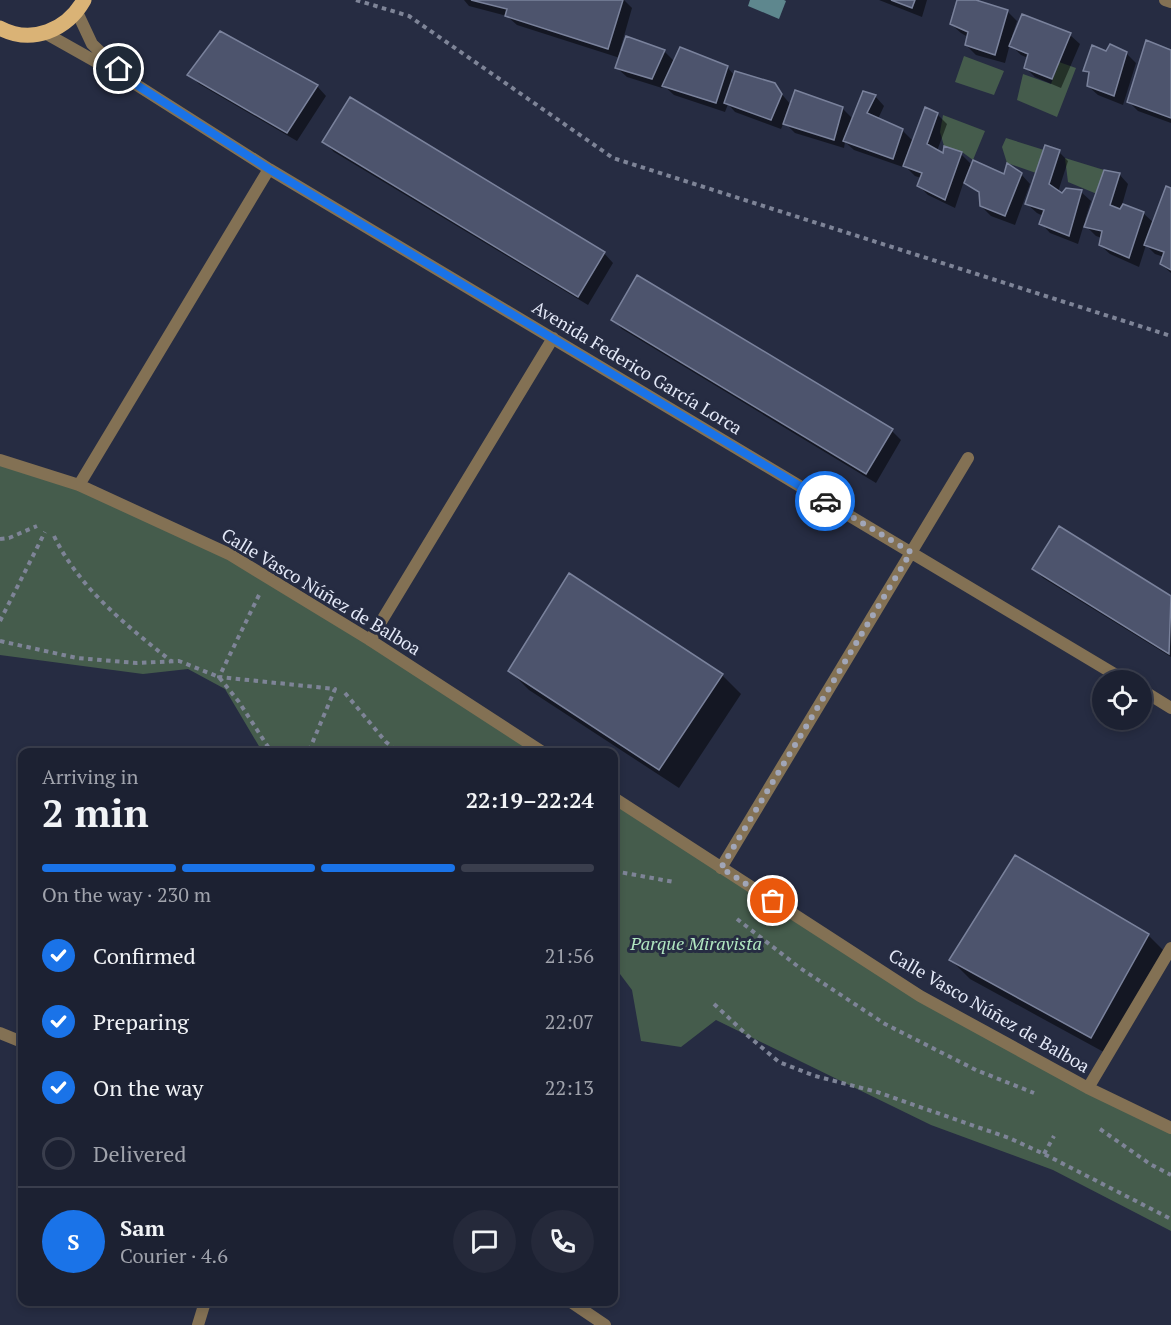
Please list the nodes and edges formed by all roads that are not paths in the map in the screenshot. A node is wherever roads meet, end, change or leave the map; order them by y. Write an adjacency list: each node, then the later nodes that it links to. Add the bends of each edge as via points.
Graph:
1 (1165, 0): 2 (street)
2 (1171, 2)
3 (81, 6): 5 (main road, via 63,25); 6 (street, Avenida Federico García Lorca, via 92,44)
4 (0, 28): 5 (main road, via 26,36)
5 (45, 33): 6 (street, Avenida Federico García Lorca)
6 (132, 82): 7 (street, Avenida Federico García Lorca)
7 (269, 169): 8 (street, Avenida Federico García Lorca); 11 (street)
8 (553, 338): 12 (street, Avenida Federico García Lorca); 13 (street)
9 (968, 458): 12 (street)
10 (0, 460): 11 (street, Calle Vasco Núñez de Balboa)
11 (79, 485): 13 (street, Calle Vasco Núñez de Balboa, via 230,554)
12 (911, 552): 14 (street, Avenida Federico García Lorca); 19 (street)
13 (370, 640): 17 (street, Calle Vasco Núñez de Balboa)
14 (1108, 670)
15 (1152, 696): 16 (street)
16 (1171, 708)
17 (536, 748)
18 (618, 801): 19 (street, Calle Vasco Núñez de Balboa)
19 (721, 868): 23 (street, Calle Vasco Núñez de Balboa, via 920,996)
20 (1171, 948): 23 (street)
21 (0, 1033): 22 (street)
22 (18, 1040)
23 (1088, 1088): 24 (street, Calle Vasco Núñez de Balboa)
24 (1171, 1128)
25 (204, 1306): 27 (street)
26 (577, 1306): 28 (street)
27 (198, 1325)
28 (605, 1325)

